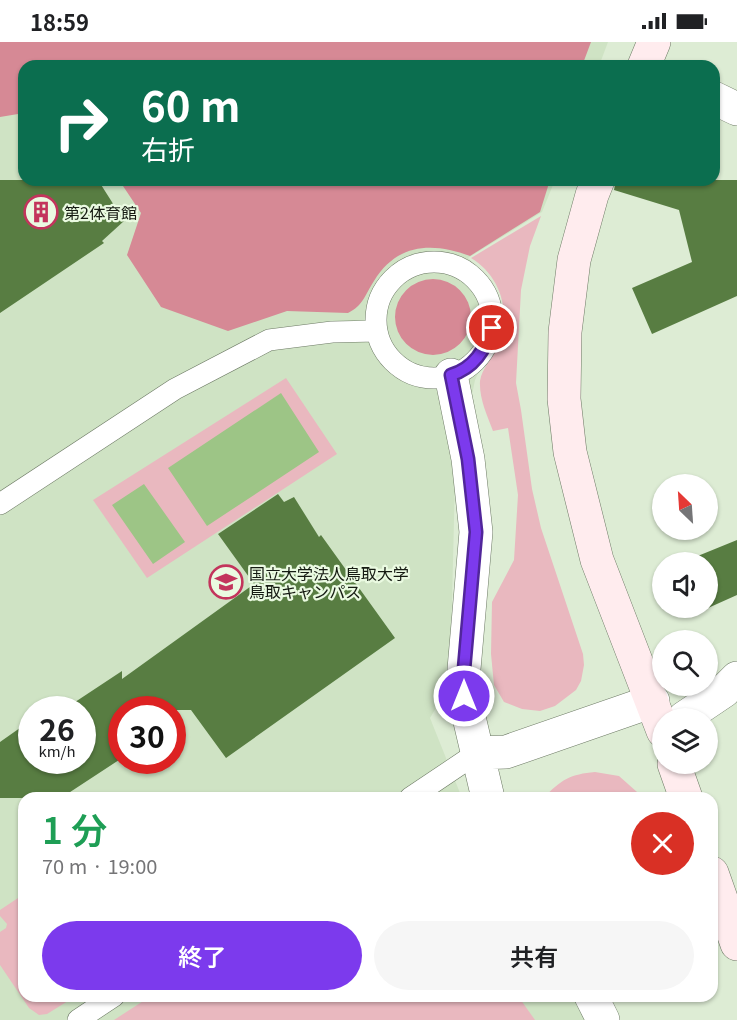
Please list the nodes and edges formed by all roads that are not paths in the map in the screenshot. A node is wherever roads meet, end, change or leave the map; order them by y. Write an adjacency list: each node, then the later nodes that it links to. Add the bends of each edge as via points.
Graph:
1 (720, 101): 2 (street)
2 (737, 109)
3 (595, 186): 8 (main road, via 573,260 565,332 564,399 570,452 597,560)
4 (377, 330): 5 (lane, via 386,354 400,368 418,376); 5 (lane, via 375,316 380,297 390,281 405,269 422,262 459,267 474,277 485,292 492,310 492,328 486,346 474,362); 6 (lane, via 269,340 175,389)
5 (451, 375): 11 (street, via 468,459 476,532 464,696)
6 (0, 504)
7 (737, 678): 9 (street)
8 (655, 708)
9 (699, 708)
10 (652, 717): 11 (street, via 506,752)
11 (477, 753): 13 (lane); 14 (street)
12 (678, 774): 15 (main road)
13 (419, 792)
14 (487, 792)
15 (684, 792)
16 (718, 890): 17 (main road)
17 (737, 944)
18 (105, 1002): 20 (lane)
19 (594, 1002): 21 (street)
20 (78, 1020)
21 (603, 1020)

